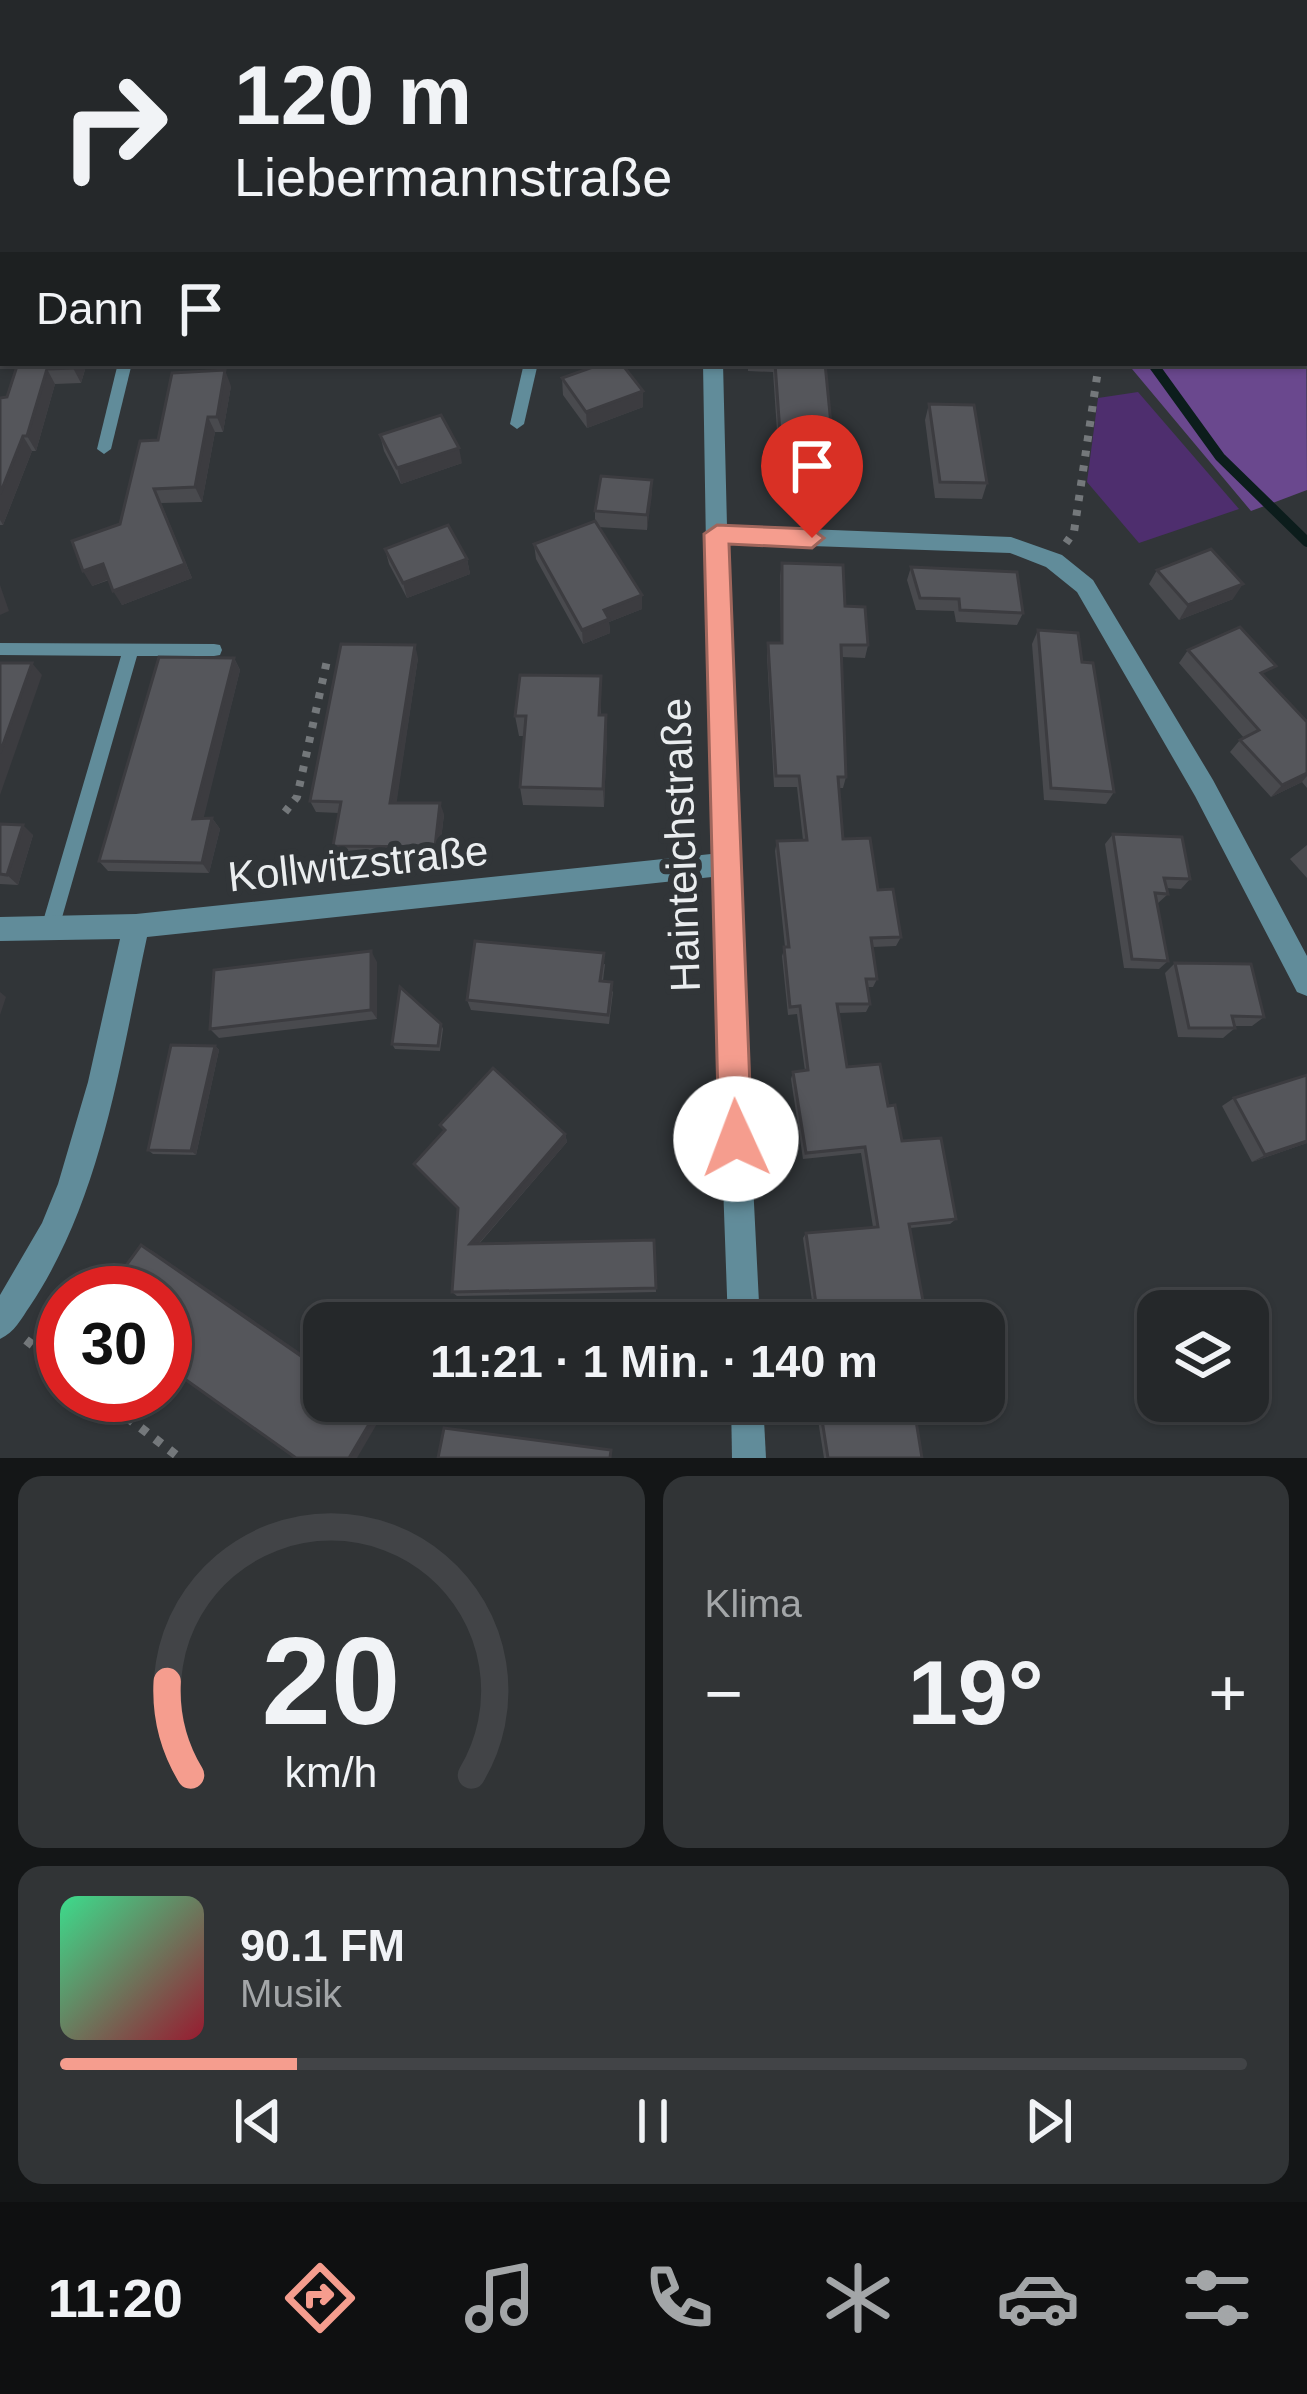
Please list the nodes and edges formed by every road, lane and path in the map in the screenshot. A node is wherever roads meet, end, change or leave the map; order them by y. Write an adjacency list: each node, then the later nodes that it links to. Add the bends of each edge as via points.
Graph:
1 (124, 366): 6 (lane)
2 (529, 366): 5 (lane)
3 (713, 366): 7 (street, Hainteichstraße)
4 (1099, 366): 8 (path, via 1074,532)
5 (517, 424)
6 (104, 449)
7 (717, 534): 8 (street, via 1011,545); 14 (street, Hainteichstraße)
8 (1054, 561): 18 (street, via 1103,614)
9 (0, 649): 10 (lane)
10 (131, 650): 11 (lane); 16 (lane)
11 (214, 650)
12 (328, 656): 13 (path, via 297,797)
13 (285, 812)
14 (724, 864): 15 (street, Kollwitzstraße); 19 (street, Hainteichstraße)
15 (136, 926): 16 (street, Kollwitzstraße); 20 (street, via 76,1186)
16 (50, 928): 17 (street, Kollwitzstraße)
17 (0, 929)
18 (1307, 983)
19 (742, 1302)
20 (1, 1322): 21 (path)
21 (36, 1348)
22 (133, 1422): 24 (path)
23 (748, 1422): 25 (street)
24 (180, 1458)
25 (749, 1458)

